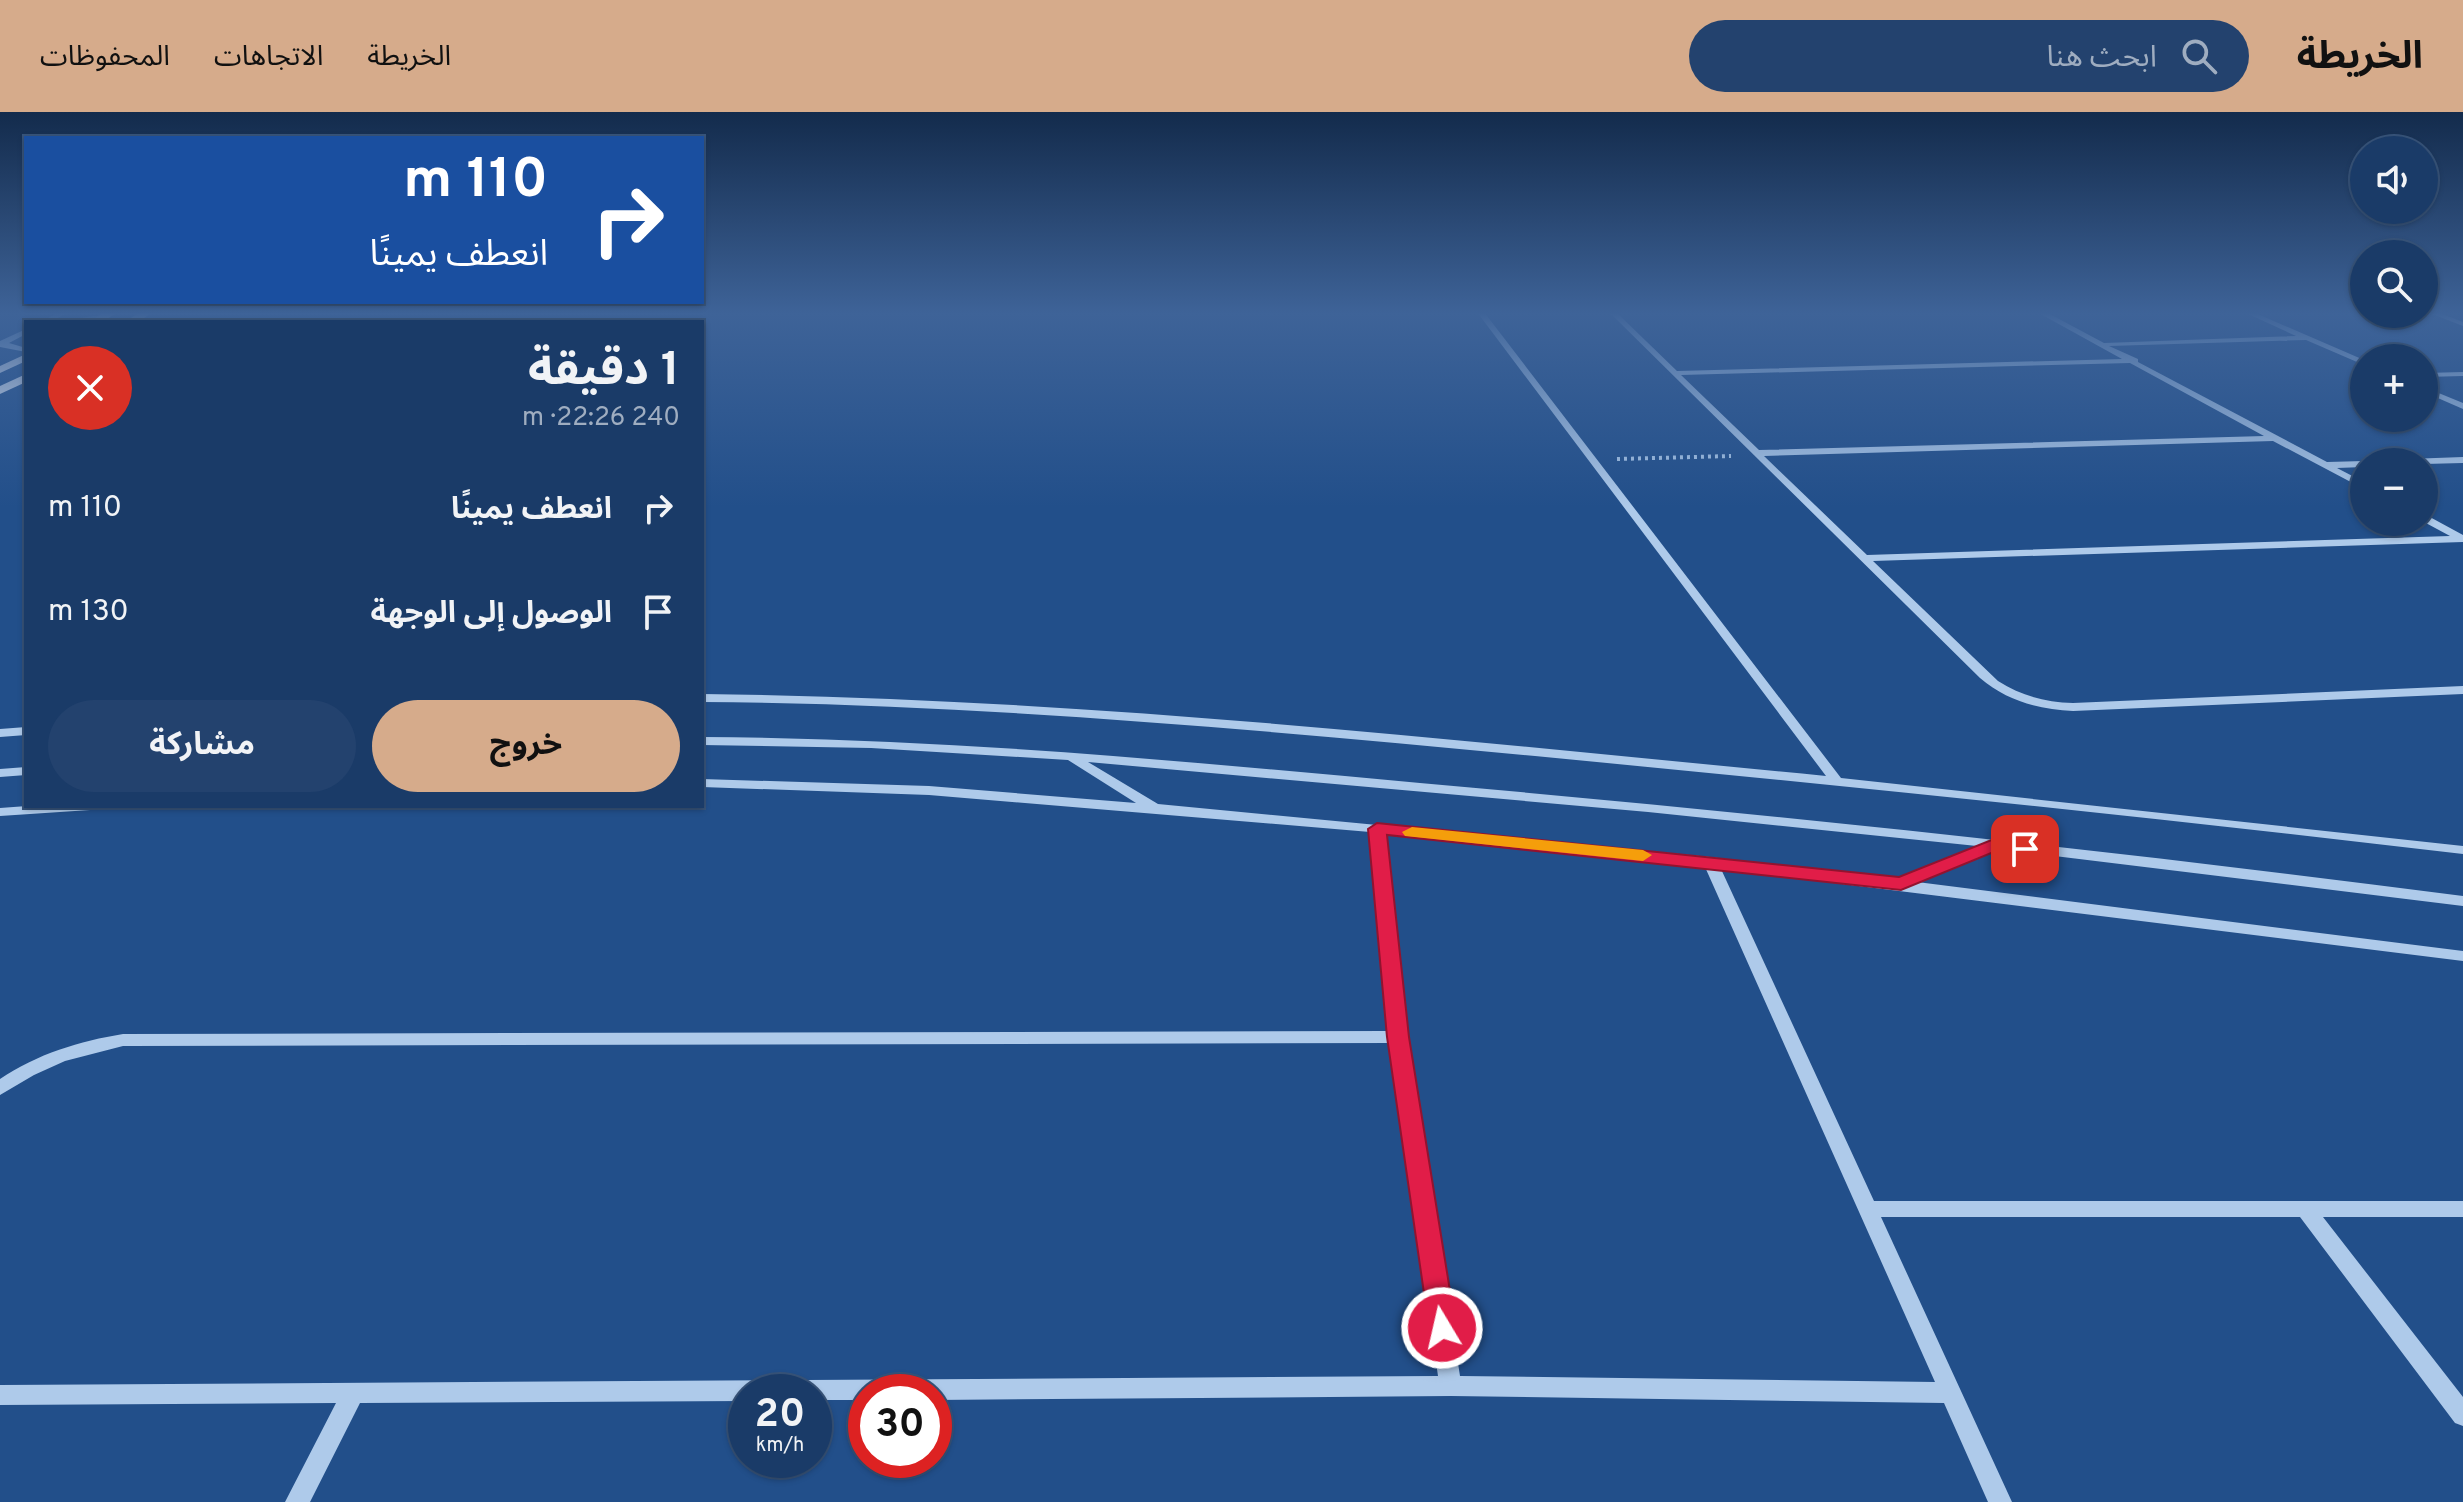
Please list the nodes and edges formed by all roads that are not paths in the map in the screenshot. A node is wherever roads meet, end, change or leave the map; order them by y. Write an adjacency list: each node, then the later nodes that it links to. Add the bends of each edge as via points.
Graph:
1 (1529, 377): 26 (street)
2 (1678, 377): 9 (street)
3 (2164, 377): 8 (street)
4 (24, 378): 5 (main road)
5 (0, 391)
6 (2438, 395): 7 (street)
7 (2463, 406)
8 (2274, 438): 9 (street); 13 (street)
9 (1759, 454): 17 (street)
10 (2463, 460): 11 (street)
11 (2438, 461)
12 (2350, 464): 13 (street)
13 (2325, 465): 14 (street)
14 (2350, 478)
15 (2438, 526): 16 (street)
16 (2463, 539): 17 (street)
17 (1864, 558): 18 (street, via 1994,684 2034,703 2073,707)
18 (2463, 690)
19 (704, 698): 26 (street, via 846,699 1196,720)
20 (24, 731): 21 (street)
21 (0, 733)
22 (704, 741): 23 (street, via 828,741)
23 (1071, 757): 29 (street); 32 (street, via 1592,802)
24 (24, 771): 25 (street)
25 (0, 773)
26 (1836, 780): 33 (street)
27 (704, 783): 29 (street, via 852,786)
28 (60, 808): 30 (street)
29 (1157, 809): 31 (street)
30 (0, 812)
31 (1377, 829): 34 (street); 40 (street)
32 (1994, 845): 35 (street); 36 (street)
33 (2463, 850)
34 (1710, 862): 35 (street); 42 (street)
35 (1901, 884): 39 (street)
36 (2430, 896): 37 (street); 38 (street)
37 (2463, 901)
38 (2463, 910)
39 (2463, 956)
40 (1398, 1037): 41 (street, via 123,1040 65,1053); 45 (street)
41 (0, 1088)
42 (1866, 1209): 43 (street); 46 (street)
43 (2305, 1209): 44 (street); 49 (street)
44 (2463, 1209)
45 (1451, 1386): 46 (street); 47 (street)
46 (1951, 1393): 51 (street)
47 (353, 1394): 48 (street); 50 (street)
48 (0, 1395)
49 (2463, 1415)
50 (297, 1502)
51 (2000, 1502)

